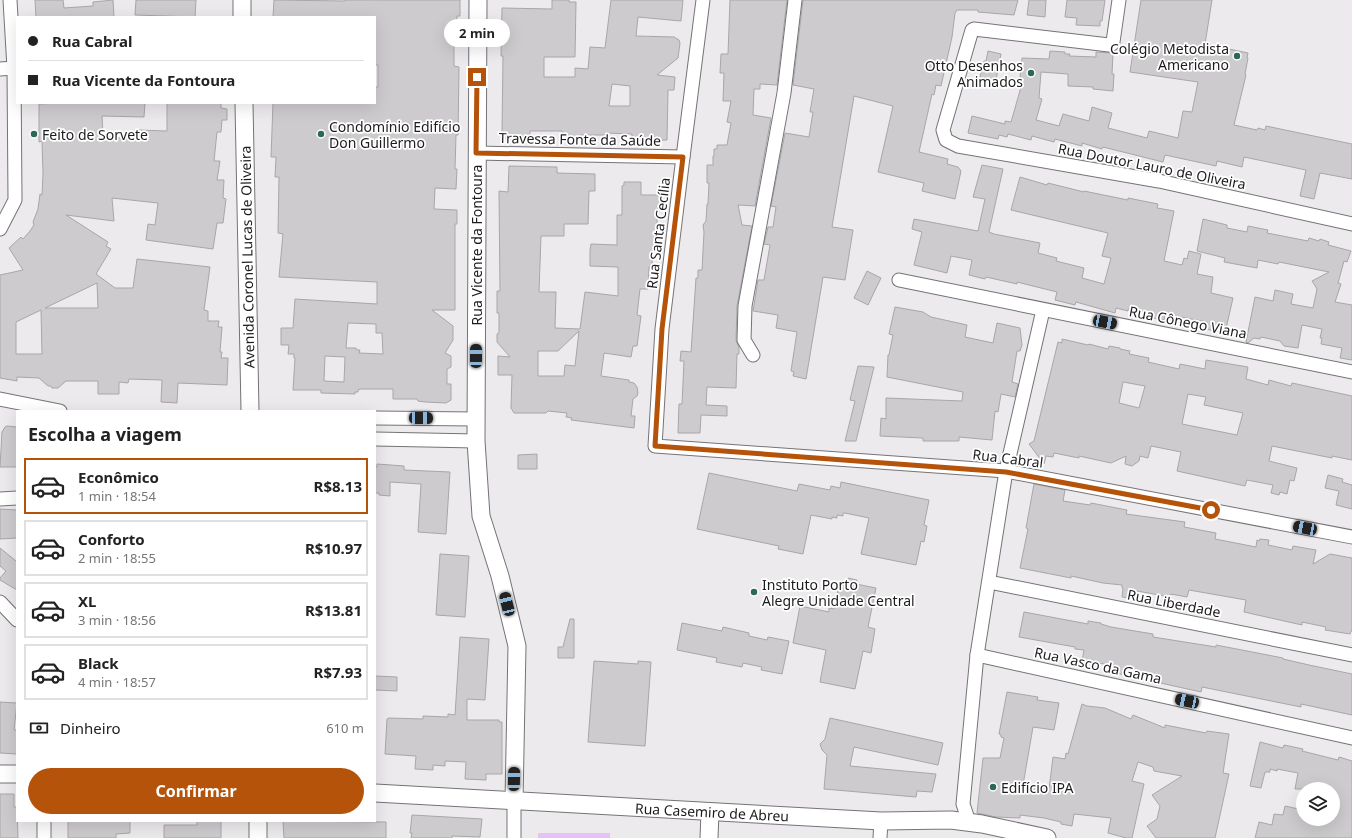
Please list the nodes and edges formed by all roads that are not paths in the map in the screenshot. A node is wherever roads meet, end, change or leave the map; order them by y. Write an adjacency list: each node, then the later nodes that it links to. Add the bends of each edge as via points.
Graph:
1 (10, 0): 8 (street)
2 (242, 0): 7 (street)
3 (478, 0): 11 (street, Rua Vicente da Fontoura)
4 (703, 0): 12 (street, Rua Santa Cecília)
5 (795, 0): 17 (street, via 784,93 745,306 744,340)
6 (1119, 0): 13 (street, Rua Doutor Lauro de Oliveira, via 1113,42 1109,45 972,30 943,130 946,140 958,146 1159,181)
7 (242, 16)
8 (14, 68): 9 (street); 14 (street, via 15,200)
9 (0, 69)
10 (244, 104): 21 (street, Avenida Coronel Lucas de Oliveira)
11 (476, 153): 12 (street, Travessa Fonte da Saúde); 24 (street, Rua Vicente da Fontoura)
12 (683, 157): 28 (street, Rua Santa Cecília, via 662,329)
13 (1352, 224)
14 (0, 229)
15 (899, 280): 16 (street, Rua Cônego Viana)
16 (1043, 310): 18 (street, Rua Cônego Viana); 29 (street)
17 (753, 355)
18 (1352, 372)
19 (0, 399): 20 (street)
20 (55, 410)
21 (250, 410)
22 (376, 418): 23 (street)
23 (436, 419): 24 (street); 26 (street)
24 (476, 419): 27 (street, Rua Vicente da Fontoura)
25 (376, 439): 26 (street)
26 (436, 441): 27 (street)
27 (476, 441): 42 (street, Rua Vicente da Fontoura, via 480,516 500,576 517,646)
28 (655, 446): 29 (street, Rua Cabral)
29 (1006, 472): 32 (street, Rua Cabral); 33 (street)
30 (16, 498): 31 (street)
31 (0, 499)
32 (1352, 537)
33 (989, 582): 36 (street); 37 (street, Rua Liberdade)
34 (0, 602): 35 (street)
35 (16, 619)
36 (977, 655): 38 (street, Rua Vasco da Gama); 43 (street)
37 (1352, 655)
38 (1352, 738)
39 (0, 774): 40 (street)
40 (16, 774)
41 (376, 793): 42 (street, Rua Casemiro de Abreu)
42 (514, 801): 44 (street, Rua Casemiro de Abreu); 52 (street)
43 (963, 804): 45 (street); 49 (street)
44 (710, 812): 46 (street, Rua Casemiro de Abreu); 53 (street)
45 (951, 820): 46 (street, Rua Casemiro de Abreu); 49 (street, Rua Casemiro de Abreu)
46 (881, 821): 54 (street)
47 (44, 822): 50 (street)
48 (258, 822): 51 (street)
49 (968, 822): 55 (street, Rua Casemiro de Abreu)
50 (44, 838)
51 (258, 838)
52 (514, 838)
53 (709, 838)
54 (880, 838)
55 (1047, 838)

